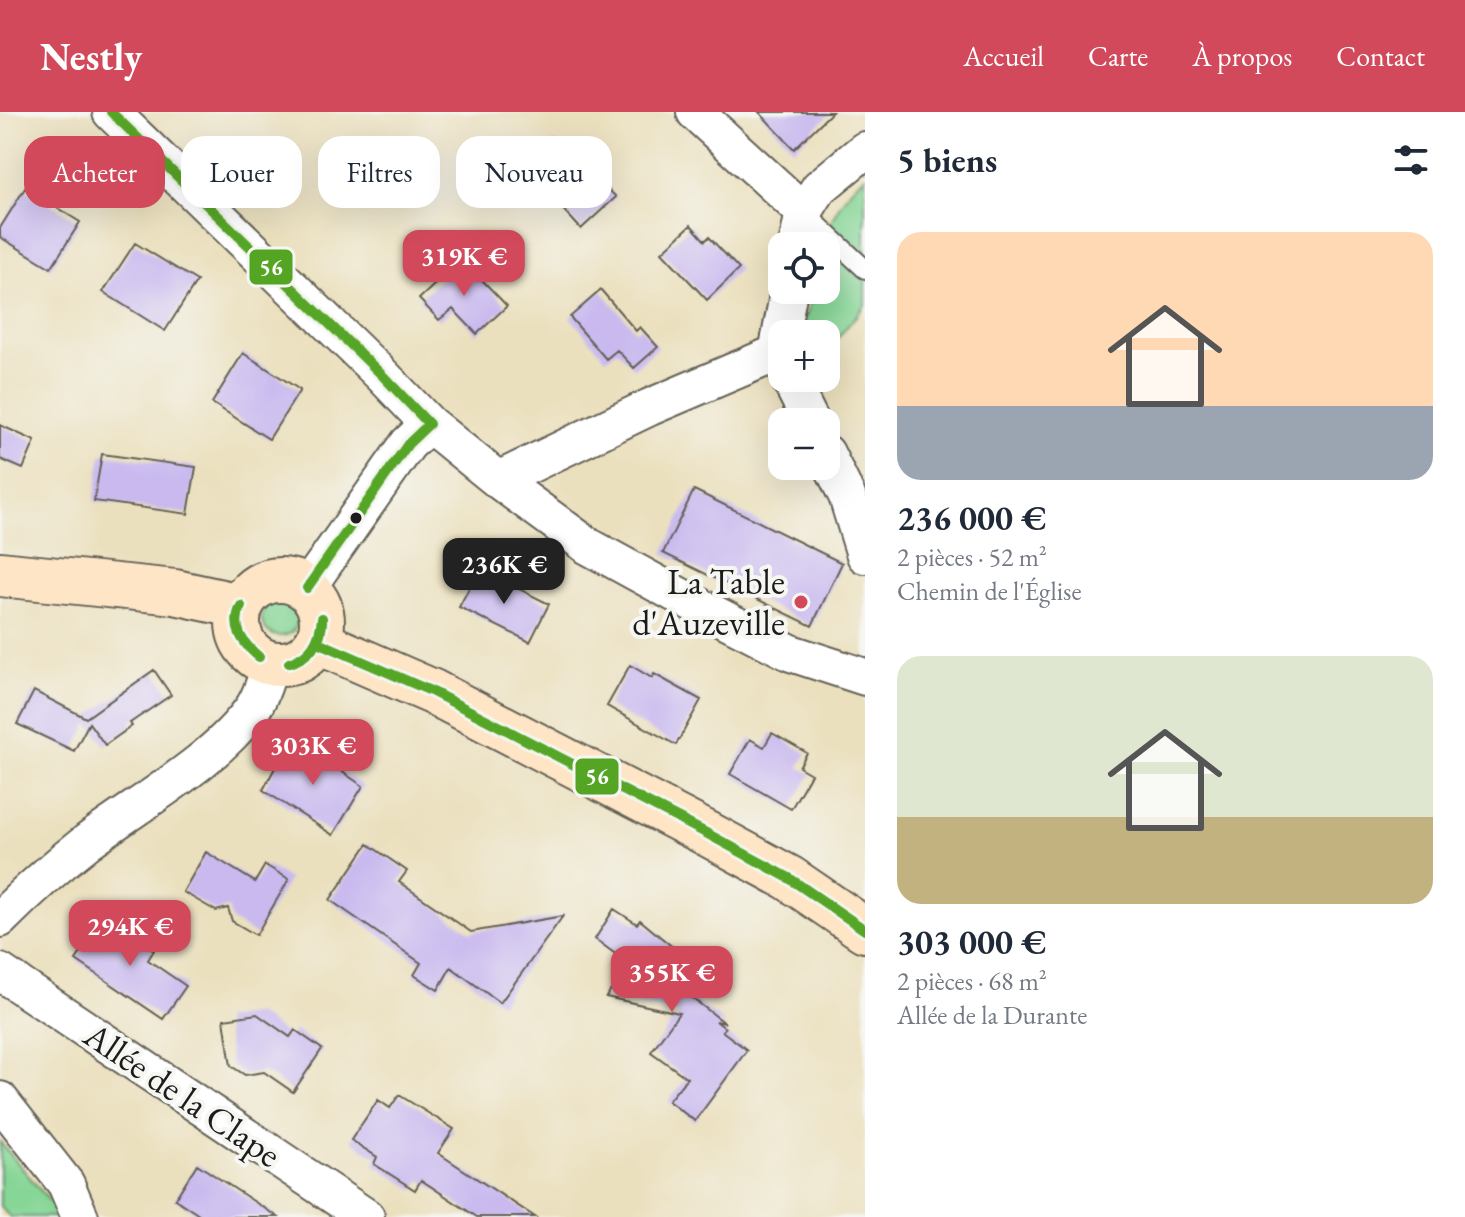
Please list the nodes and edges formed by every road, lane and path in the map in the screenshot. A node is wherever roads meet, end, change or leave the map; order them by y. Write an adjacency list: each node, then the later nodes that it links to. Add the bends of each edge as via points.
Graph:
1 (111, 112): 7 (street)
2 (695, 112): 4 (street)
3 (865, 150): 4 (street, via 819,188)
4 (800, 229): 5 (lane)
5 (865, 269)
6 (768, 369): 8 (street, via 650,407)
7 (429, 424): 8 (street); 12 (street, via 408,444)
8 (498, 480): 16 (street, via 588,546 685,599 791,653)
9 (839, 480): 10 (street)
10 (865, 555)
11 (0, 574): 13 (street, via 175,592)
12 (307, 588): 13 (street, via 282,579 267,581); 14 (street, via 322,613)
13 (240, 606): 15 (street, via 239,635 246,648)
14 (318, 642): 15 (street, via 293,662); 18 (street, via 433,692 706,833 789,878)
15 (271, 663): 17 (street, via 255,705 240,724 202,759 86,843)
16 (865, 677)
17 (0, 919)
18 (865, 930)
19 (0, 972): 22 (street, Allée de la Clape)
20 (0, 1100): 21 (street, via 66,1184)
21 (80, 1217)
22 (366, 1217)

